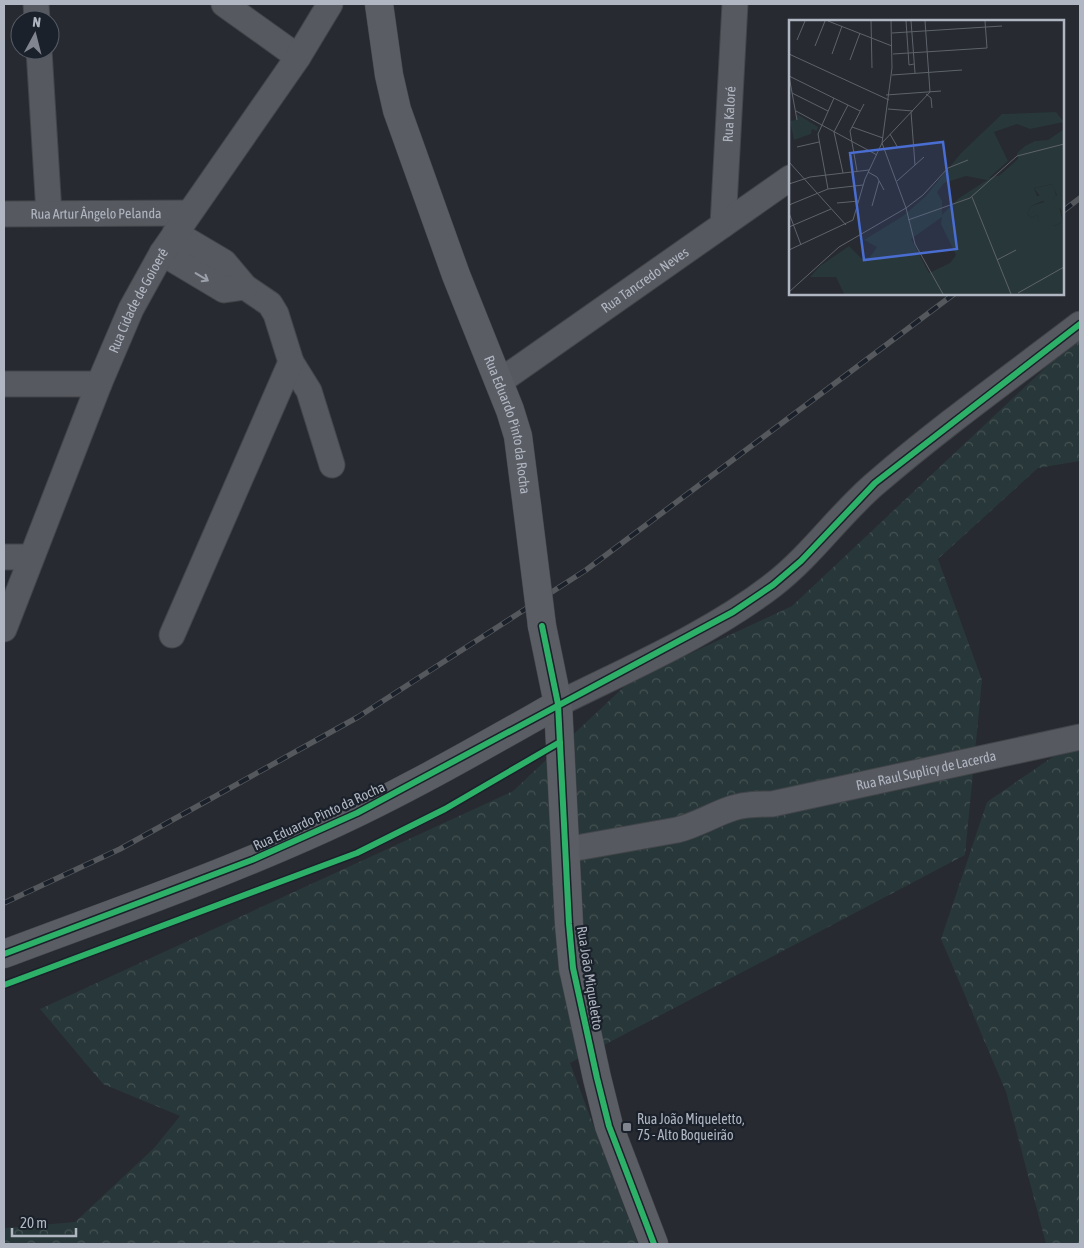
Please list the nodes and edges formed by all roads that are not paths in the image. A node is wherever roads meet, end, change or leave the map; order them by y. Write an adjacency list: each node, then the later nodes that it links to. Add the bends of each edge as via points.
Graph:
1 (224, 4): 5 (street)
2 (330, 4): 5 (street, Rua Cidade de Goioerê)
3 (379, 4): 16 (main road, Rua Eduardo Pinto da Rocha, via 397,110 456,275)
4 (735, 4): 11 (street, Rua Kaloré)
5 (298, 57): 10 (street, Rua Cidade de Goioerê)
6 (40, 60): 9 (street)
7 (789, 179): 11 (street, Rua Tancredo Neves)
8 (4, 214): 9 (street, Rua Artur Ângelo Pelanda)
9 (49, 214): 10 (street, Rua Artur Ângelo Pelanda)
10 (182, 223): 12 (street, Rua Cidade de Goioerê); 13 (street)
11 (723, 225): 16 (street, Rua Tancredo Neves)
12 (162, 253): 13 (street, one-way to 13, via 224,290); 18 (street, Rua Cidade de Goioerê, via 130,310)
13 (246, 287): 15 (street, via 270,304)
14 (1080, 324): 24 (street, via 875,483 801,561 773,585 672,647)
15 (291, 362): 19 (street, via 309,391); 23 (street)
16 (499, 382): 24 (main road, Rua Eduardo Pinto da Rocha, bridge, via 518,436 542,626)
17 (4, 384): 18 (street)
18 (99, 384): 21 (street, Rua Cidade de Goioerê)
19 (332, 465)
20 (4, 557): 21 (street)
21 (30, 557): 22 (street, Rua Cidade de Goioerê)
22 (4, 629)
23 (172, 635)
24 (558, 704): 26 (main road, Rua João Miqueletto); 27 (main road, Rua Eduardo Pinto da Rocha, via 398,793 308,836 189,885)
25 (1080, 737): 26 (street, Rua Raul Suplicy de Lacerda, via 772,804 752,815 672,819 632,837)
26 (565, 850): 28 (main road, Rua João Miqueletto, via 574,968 586,1032 610,1126)
27 (4, 954)
28 (654, 1244)

